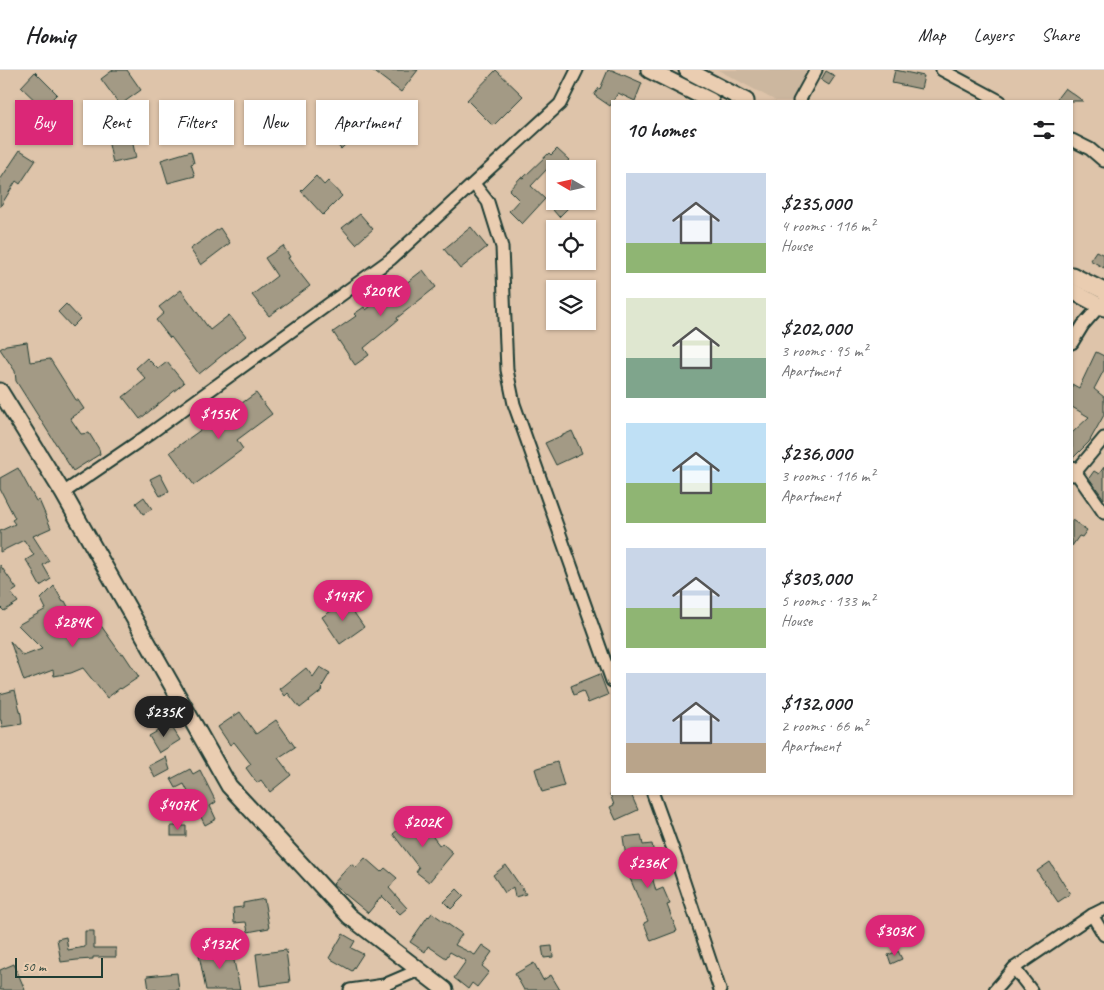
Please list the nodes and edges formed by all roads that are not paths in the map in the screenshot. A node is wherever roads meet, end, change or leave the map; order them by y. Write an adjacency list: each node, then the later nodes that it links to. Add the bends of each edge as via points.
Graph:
1 (577, 70): 12 (street, via 560,104)
2 (649, 70): 6 (street)
3 (687, 70): 7 (street)
4 (816, 70): 8 (street)
5 (942, 70): 9 (street)
6 (709, 100)
7 (744, 100)
8 (800, 100)
9 (998, 100)
10 (1073, 140): 11 (street)
11 (1104, 161)
12 (474, 184): 20 (street, via 391,259 148,435); 22 (street, via 488,202 502,247 506,370 514,404)
13 (1073, 276): 15 (street)
14 (1073, 291): 15 (street)
15 (1103, 301): 16 (street)
16 (1073, 341)
17 (0, 391): 20 (street)
18 (1104, 438): 19 (street)
19 (1074, 471): 21 (street)
20 (63, 492): 28 (street, via 230,786 349,916)
21 (1104, 513)
22 (611, 679)
23 (653, 795): 31 (street)
24 (1104, 909): 25 (street)
25 (1092, 915): 26 (street); 27 (street)
26 (1104, 935)
27 (1014, 968): 32 (street); 33 (street)
28 (419, 970): 29 (street, via 384,985); 30 (street)
29 (350, 990)
30 (445, 990)
31 (720, 990)
32 (994, 990)
33 (1031, 990)

